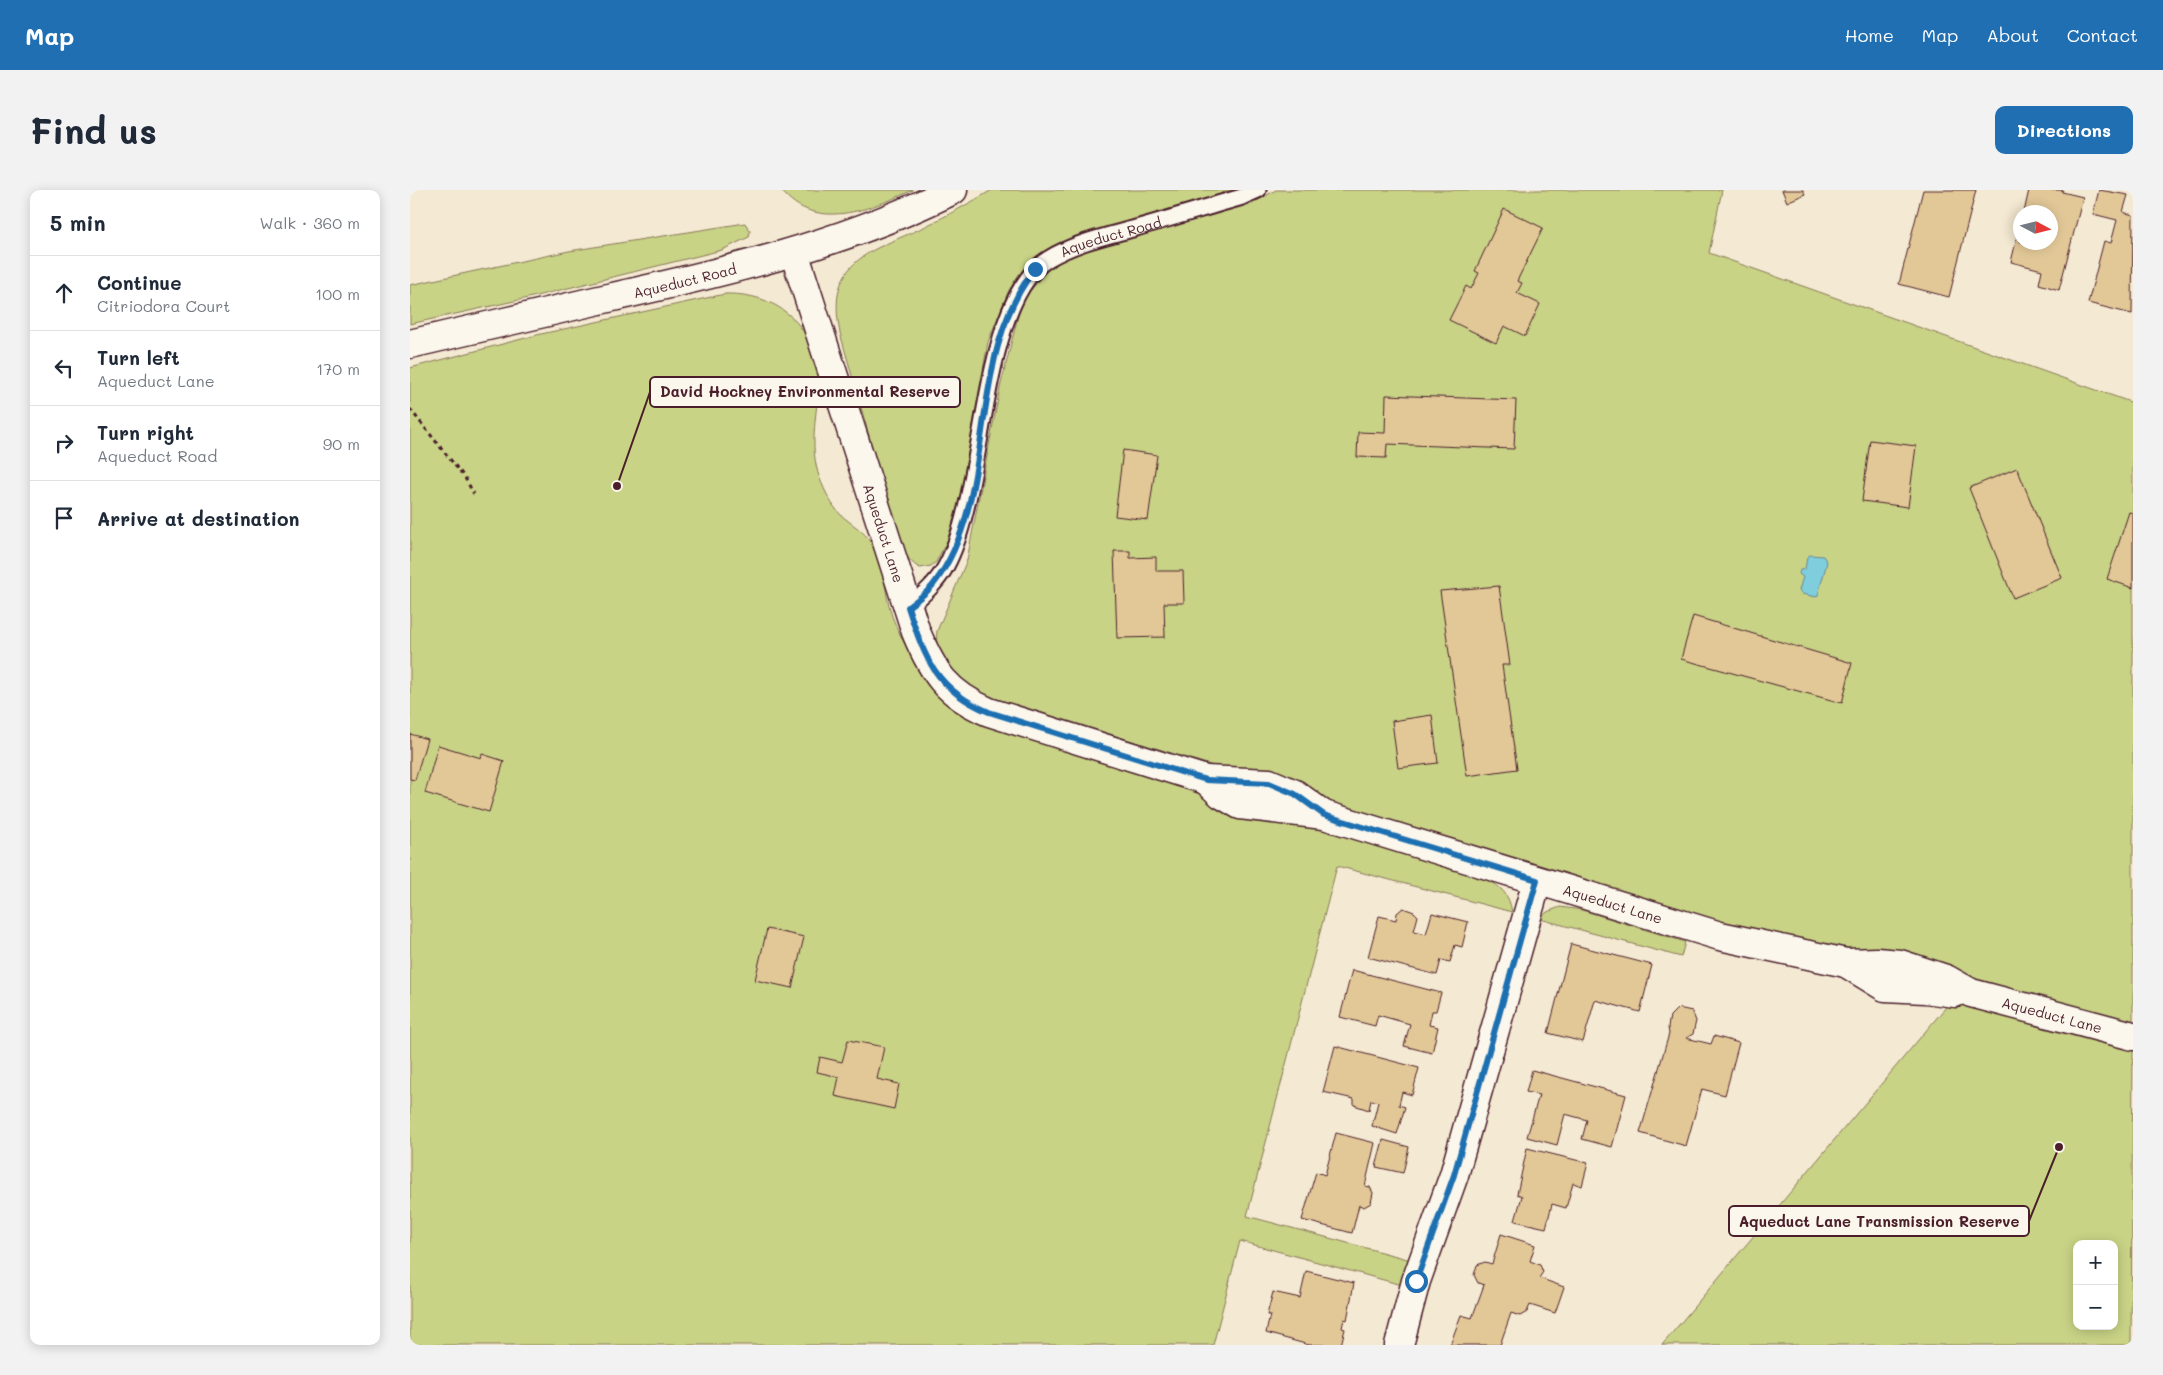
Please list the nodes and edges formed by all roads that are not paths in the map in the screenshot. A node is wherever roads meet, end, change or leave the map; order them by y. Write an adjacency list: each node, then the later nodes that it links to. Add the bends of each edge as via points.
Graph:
1 (952, 190): 3 (street, Aqueduct Road, via 886,220)
2 (1258, 190): 5 (lane, Aqueduct Road, via 1096,239 1065,250 1035,269 1013,303 1001,339 967,509 954,550 935,583)
3 (794, 252): 4 (street, Aqueduct Road); 5 (street, Aqueduct Lane)
4 (410, 344)
5 (908, 607): 6 (street, Aqueduct Lane, via 924,652 936,674 972,705 1206,780 1240,805 1324,815)
6 (1537, 880): 7 (street, Aqueduct Lane, via 1720,936 1846,963 1900,964 1946,979 1971,993); 8 (street, via 1454,1175 1416,1281)
7 (2133, 1036)
8 (1399, 1345)

